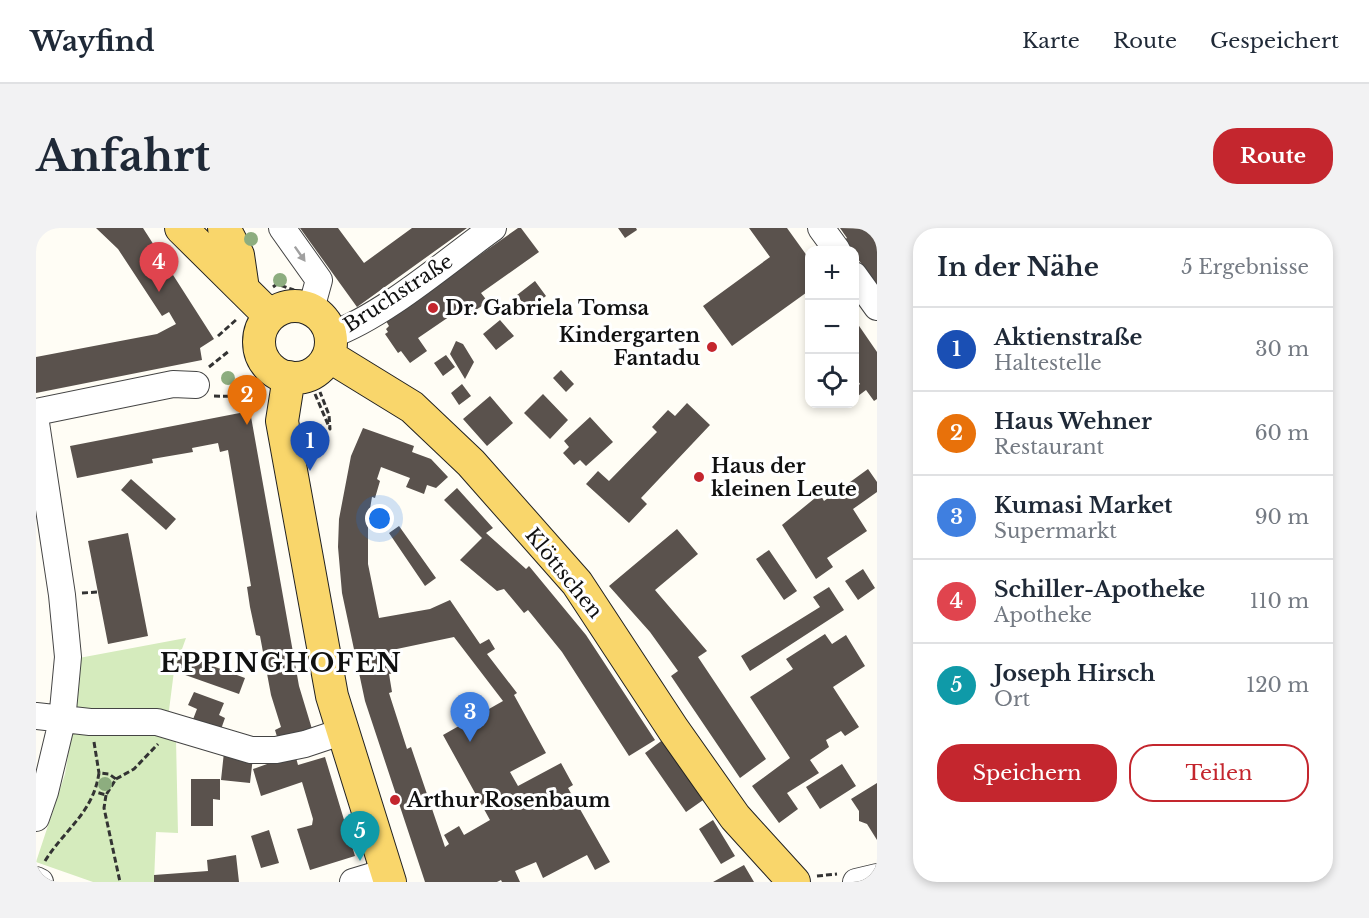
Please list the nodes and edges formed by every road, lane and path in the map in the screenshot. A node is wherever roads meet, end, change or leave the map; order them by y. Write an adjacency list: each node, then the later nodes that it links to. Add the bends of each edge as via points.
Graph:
1 (181, 228): 8 (main road)
2 (224, 228): 8 (main road)
3 (282, 228): 9 (street, one-way to 9, via 319,280)
4 (493, 228): 11 (street, Bruchstraße)
5 (821, 228): 6 (street)
6 (834, 246)
7 (859, 281): 10 (street)
8 (256, 302): 9 (main road, via 290,306); 9 (path, via 277,284); 14 (main road, via 260,351)
9 (314, 303): 11 (main road)
10 (877, 307)
11 (331, 345): 14 (main road, via 316,372); 33 (main road, Klöttschen, via 365,376 400,399 471,463 577,583 672,729 750,837 760,862)
12 (229, 351): 13 (path, via 212,364)
13 (196, 385): 14 (path, via 214,396 250,396); 17 (street, via 173,384)
14 (286, 389): 23 (main road, via 282,421 286,450)
15 (320, 392): 16 (path, via 330,429)
16 (315, 394)
17 (36, 412)
18 (36, 423): 20 (street, via 68,657)
19 (36, 717): 20 (street)
20 (62, 721): 21 (street); 28 (street)
21 (90, 722): 22 (street, via 157,722); 24 (path)
22 (180, 729): 23 (street, via 251,750 276,750); 25 (path, via 158,743 134,769)
23 (341, 732): 30 (main road)
24 (99, 773): 25 (path); 26 (path)
25 (116, 779): 27 (path)
26 (96, 792): 27 (path); 29 (path, via 75,825 55,845)
27 (106, 795): 34 (path, via 104,808)
28 (36, 818)
29 (40, 876)
30 (388, 877): 35 (street)
31 (850, 877): 32 (street); 33 (path, via 810,876 788,865)
32 (877, 877)
33 (784, 878)
34 (120, 882)
35 (353, 882)

